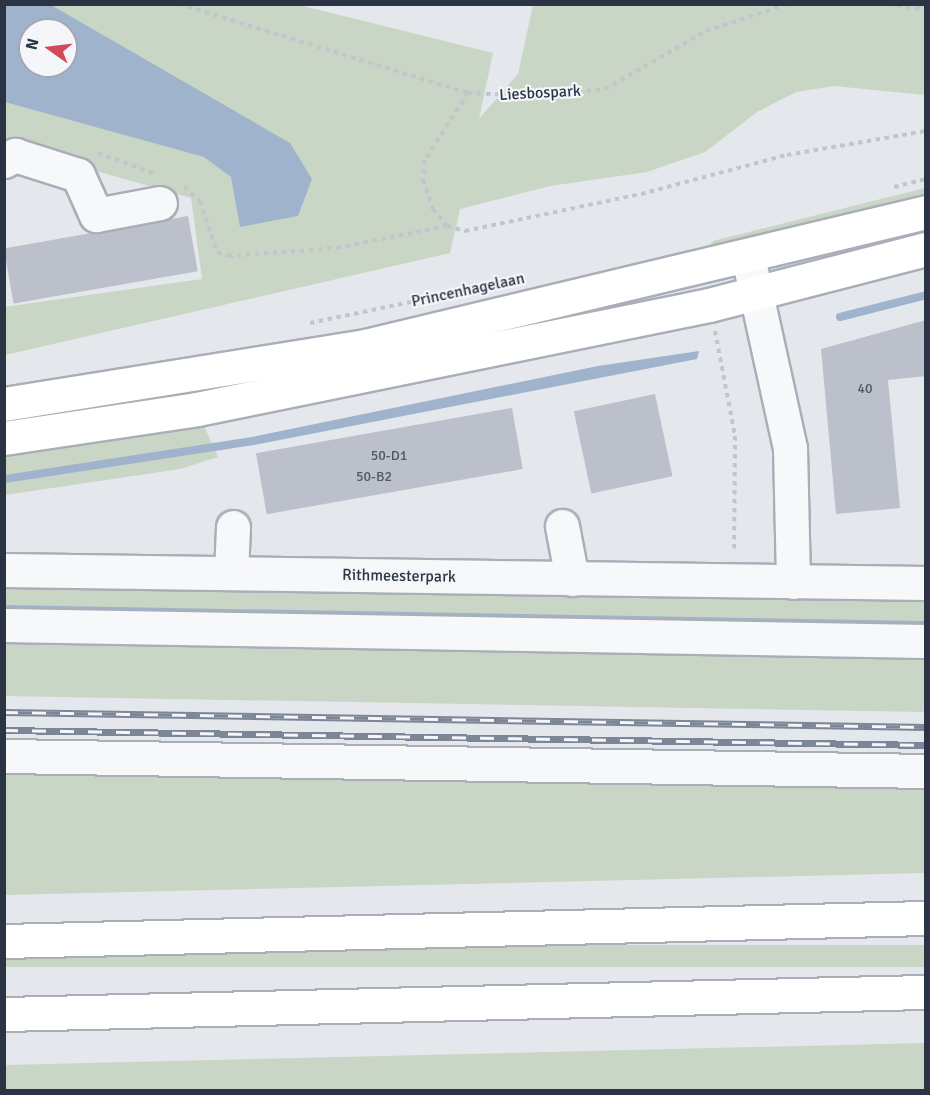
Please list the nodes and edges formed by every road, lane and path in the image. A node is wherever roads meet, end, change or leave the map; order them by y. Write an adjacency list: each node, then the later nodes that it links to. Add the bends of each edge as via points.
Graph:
1 (179, 4): 6 (path, Liesbospark)
2 (787, 4): 6 (path, Liesbospark, via 706,31 605,89 533,96)
3 (888, 4): 5 (path)
4 (918, 4): 5 (path)
5 (926, 10)
6 (468, 93): 14 (path, via 425,160 423,180 433,209)
7 (926, 131): 14 (path, via 787,155 506,224 465,231)
8 (94, 152): 11 (path)
9 (4, 161): 11 (street, via 15,155 78,175 96,216)
10 (926, 179): 12 (path)
11 (166, 188): 14 (path, via 200,201 217,252 228,256 337,248)
12 (881, 190)
13 (926, 212): 16 (main road, Princenhagelaan)
14 (447, 226)
15 (926, 249): 17 (main road)
16 (748, 257): 17 (street); 21 (main road, Princenhagelaan, via 354,348)
17 (756, 293): 19 (main road); 29 (street, via 790,448)
18 (425, 300): 20 (path, Princenhagelaan)
19 (709, 305): 22 (main road, via 197,408); 28 (path, via 735,436)
20 (297, 326)
21 (4, 404)
22 (4, 438)
23 (562, 526): 27 (street)
24 (233, 527): 26 (street)
25 (4, 570): 26 (street, Rithmeesterpark)
26 (217, 573): 27 (street, Rithmeesterpark)
27 (572, 579): 28 (street, Rithmeesterpark, via 691,569)
28 (734, 581): 29 (street, Rithmeesterpark)
29 (793, 582): 30 (street, Rithmeesterpark)
30 (926, 583)
31 (4, 625): 32 (street)
32 (926, 640)
33 (4, 756): 34 (street)
34 (926, 771)
35 (926, 918): 36 (main road)
36 (4, 941)
37 (926, 992): 38 (main road)
38 (4, 1014)

